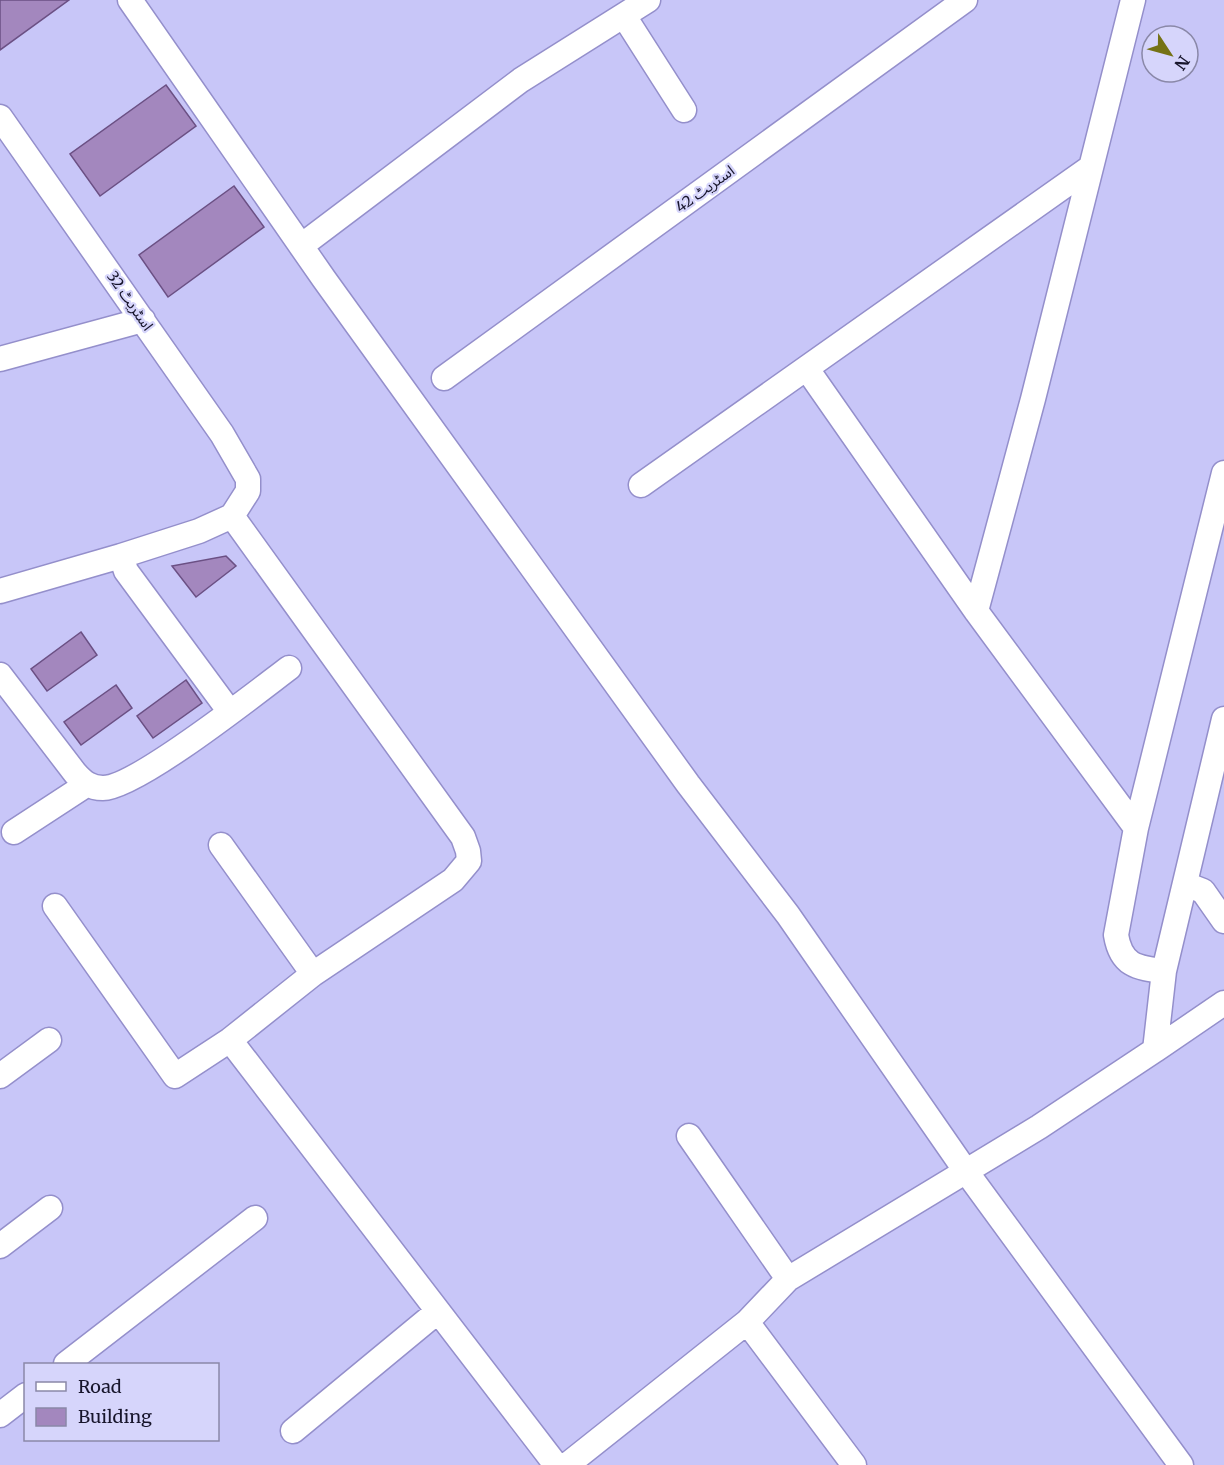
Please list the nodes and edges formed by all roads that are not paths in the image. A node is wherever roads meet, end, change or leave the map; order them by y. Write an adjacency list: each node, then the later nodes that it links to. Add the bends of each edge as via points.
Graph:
1 (130, 0): 9 (street)
2 (648, 0): 5 (street)
3 (966, 0): 13 (street, اسٹریٹ 42)
4 (1134, 0): 8 (street)
5 (624, 16): 6 (street); 9 (street, via 521,80)
6 (684, 110)
7 (0, 117): 10 (street, اسٹریٹ 32)
8 (1091, 167): 12 (street); 19 (street)
9 (301, 246): 39 (street, via 688,784 788,915)
10 (143, 320): 11 (street); 16 (street, اسٹریٹ 32, via 222,434 248,479 248,491)
11 (0, 359)
12 (807, 369): 15 (street); 19 (street)
13 (444, 378)
14 (1224, 473): 25 (street)
15 (641, 485)
16 (232, 516): 17 (street); 32 (street, via 463,837 468,851 469,861 453,879)
17 (121, 556): 18 (street); 22 (street, via 126,571)
18 (0, 591)
19 (976, 611): 25 (street)
20 (289, 668): 22 (street)
21 (0, 675): 24 (street)
22 (230, 712): 24 (street, via 122,784 103,788)
23 (1223, 729): 28 (street)
24 (86, 785): 26 (street)
25 (1136, 828): 31 (street, via 1116,934 1119,951 1132,964)
26 (14, 832)
27 (221, 845): 32 (street)
28 (1185, 884): 30 (street, via 1203,891); 31 (street)
29 (55, 906): 35 (street, via 175,1076)
30 (1224, 921)
31 (1164, 971): 36 (street)
32 (313, 974): 35 (street)
33 (1224, 1003): 36 (street)
34 (50, 1040): 37 (street)
35 (230, 1040): 44 (street)
36 (1155, 1050): 39 (street)
37 (0, 1076)
38 (689, 1136): 43 (street)
39 (965, 1170): 43 (street); 53 (street)
40 (50, 1208): 42 (street)
41 (255, 1218): 46 (street)
42 (0, 1246)
43 (788, 1279): 45 (street)
44 (437, 1312): 49 (street); 50 (street)
45 (747, 1322): 51 (street); 52 (street)
46 (69, 1363)
47 (24, 1397): 48 (street)
48 (0, 1415)
49 (293, 1431)
50 (556, 1465)
51 (567, 1465)
52 (854, 1465)
53 (1181, 1465)

